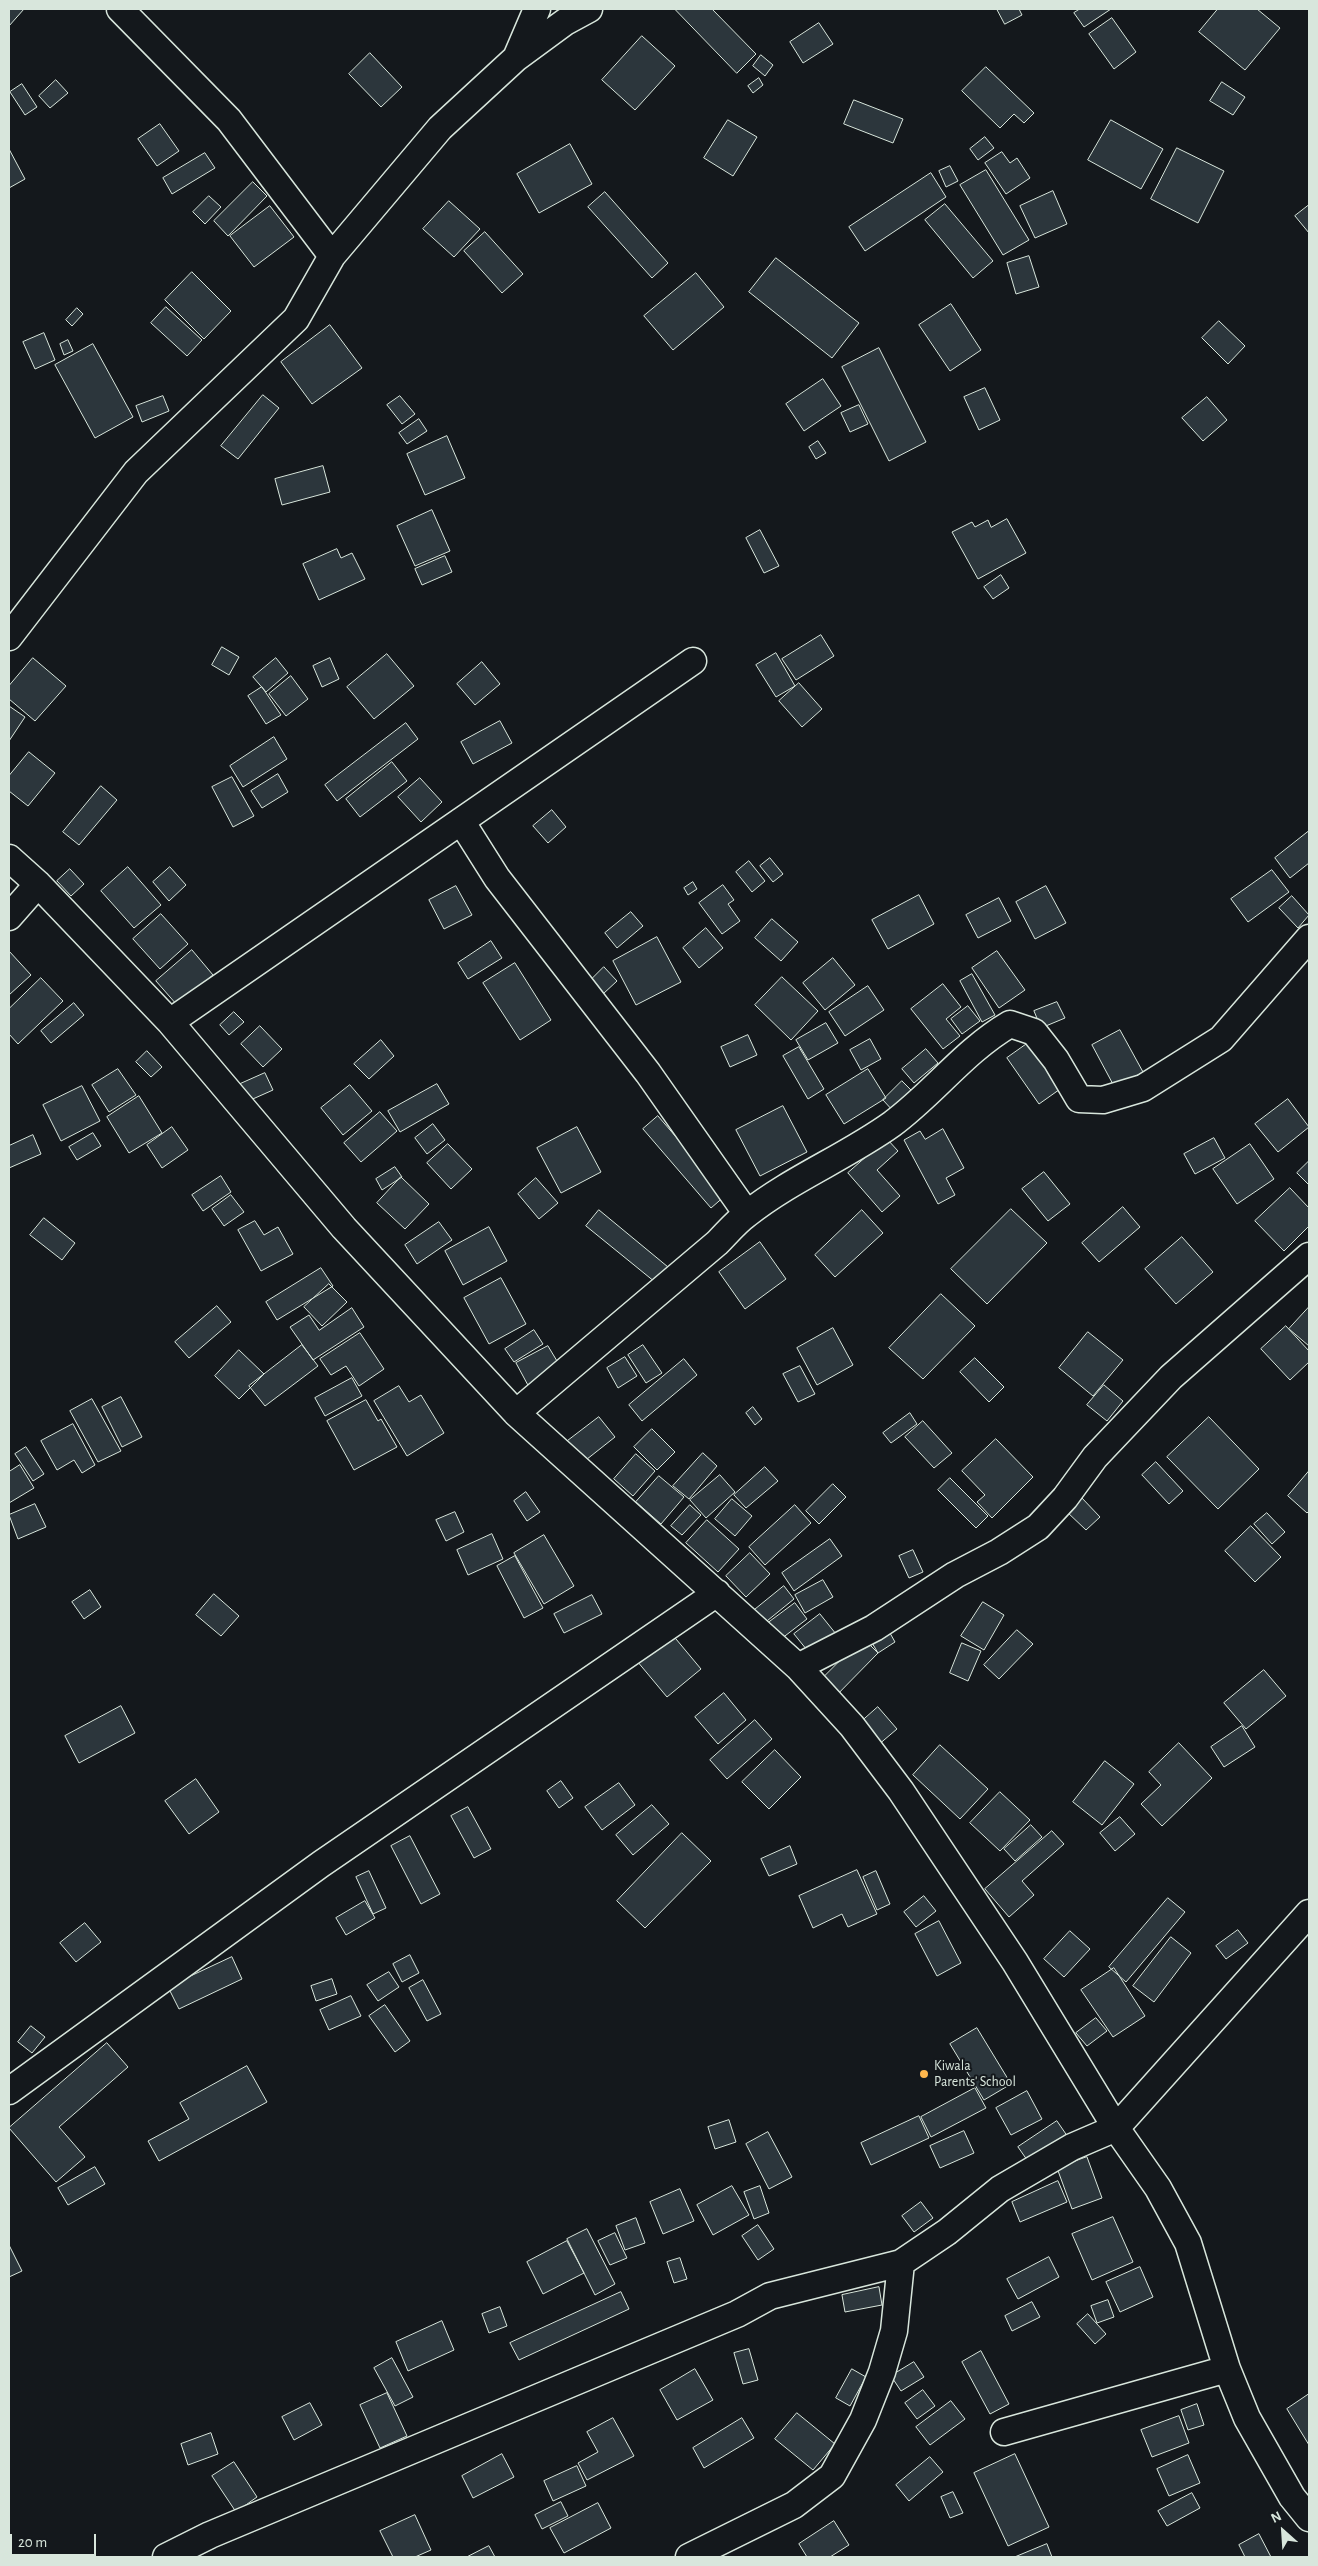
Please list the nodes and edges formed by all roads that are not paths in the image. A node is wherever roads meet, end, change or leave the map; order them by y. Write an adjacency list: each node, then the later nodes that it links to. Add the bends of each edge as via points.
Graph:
1 (120, 9): 5 (street, via 229,120)
2 (537, 9): 4 (street)
3 (588, 9): 4 (street)
4 (516, 58): 5 (street, via 440,128)
5 (332, 256): 6 (street, via 296,319 136,472)
6 (9, 637)
7 (693, 661): 8 (street)
8 (461, 821): 13 (street); 14 (street, via 497,878 648,1073)
9 (9, 858): 10 (street)
10 (38, 884): 11 (street); 13 (street)
11 (9, 917)
12 (1309, 938): 14 (street, via 1221,1039 1143,1088 1103,1100 1079,1099 1056,1060 1034,1032 1010,1024 962,1058 919,1103 890,1125)
13 (170, 1022): 16 (street, via 344,1228)
14 (747, 1214): 16 (street)
15 (1309, 1256): 18 (street, via 1170,1378 1095,1457 1066,1498 1038,1527 954,1575 874,1628)
16 (516, 1413): 17 (street)
17 (717, 1593): 18 (street); 20 (street, via 321,1864)
18 (798, 1667): 21 (street, via 852,1726 901,1792 1015,1962)
19 (1309, 1913): 21 (street)
20 (9, 2091)
21 (1116, 2128): 22 (street, via 1072,2146 1000,2189 947,2232); 23 (street, via 1158,2188 1188,2244)
22 (901, 2263): 26 (street, via 770,2296 737,2314 210,2535); 27 (street, via 894,2331 882,2372 863,2420 832,2476 794,2504)
23 (1228, 2369): 24 (street); 25 (street, via 1247,2418 1292,2497)
24 (1004, 2432)
25 (1309, 2518)
26 (166, 2557)
27 (689, 2557)

